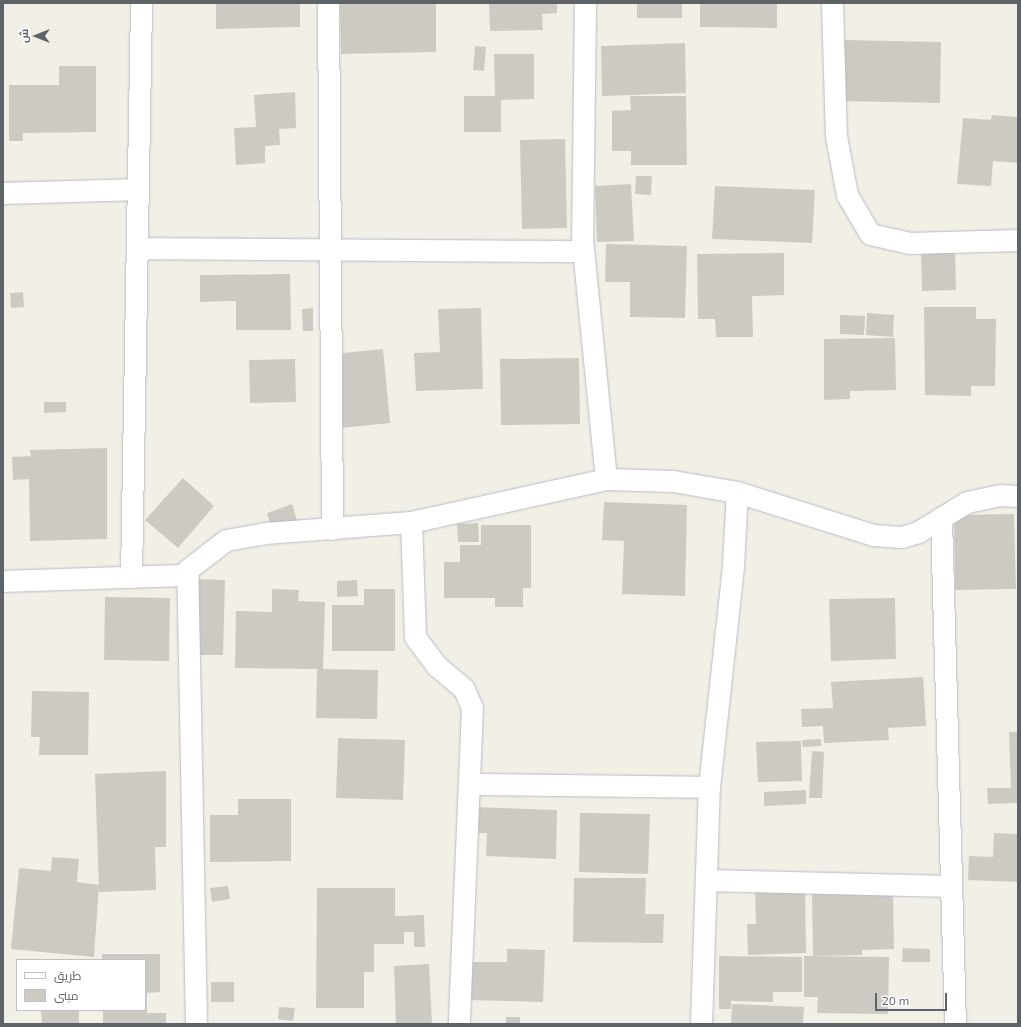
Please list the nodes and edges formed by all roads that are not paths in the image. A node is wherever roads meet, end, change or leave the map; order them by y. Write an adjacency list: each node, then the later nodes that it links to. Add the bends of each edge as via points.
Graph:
1 (141, 3): 5 (street)
2 (328, 3): 9 (street)
3 (585, 3): 10 (street)
4 (832, 3): 7 (street, via 836,136 847,195 870,234 910,244)
5 (138, 189): 6 (street); 8 (street)
6 (3, 193)
7 (1018, 240)
8 (137, 248): 9 (street); 18 (street)
9 (330, 249): 10 (street); 16 (street)
10 (582, 251): 11 (street)
11 (606, 479): 12 (street, via 673,481); 15 (street)
12 (737, 492): 14 (street, via 873,535 908,536); 21 (street, via 733,565)
13 (1018, 496): 14 (street, via 984,497)
14 (941, 518): 23 (street)
15 (411, 522): 16 (street); 20 (street, via 413,629 426,653 470,697)
16 (332, 528): 17 (street, via 226,540 187,570)
17 (187, 576): 18 (street); 24 (street)
18 (131, 577): 19 (street)
19 (3, 581)
20 (469, 784): 21 (street); 25 (street)
21 (709, 787): 22 (street)
22 (706, 880): 23 (street); 26 (street)
23 (951, 886): 27 (street)
24 (196, 1024)
25 (459, 1024)
26 (701, 1024)
27 (955, 1024)

